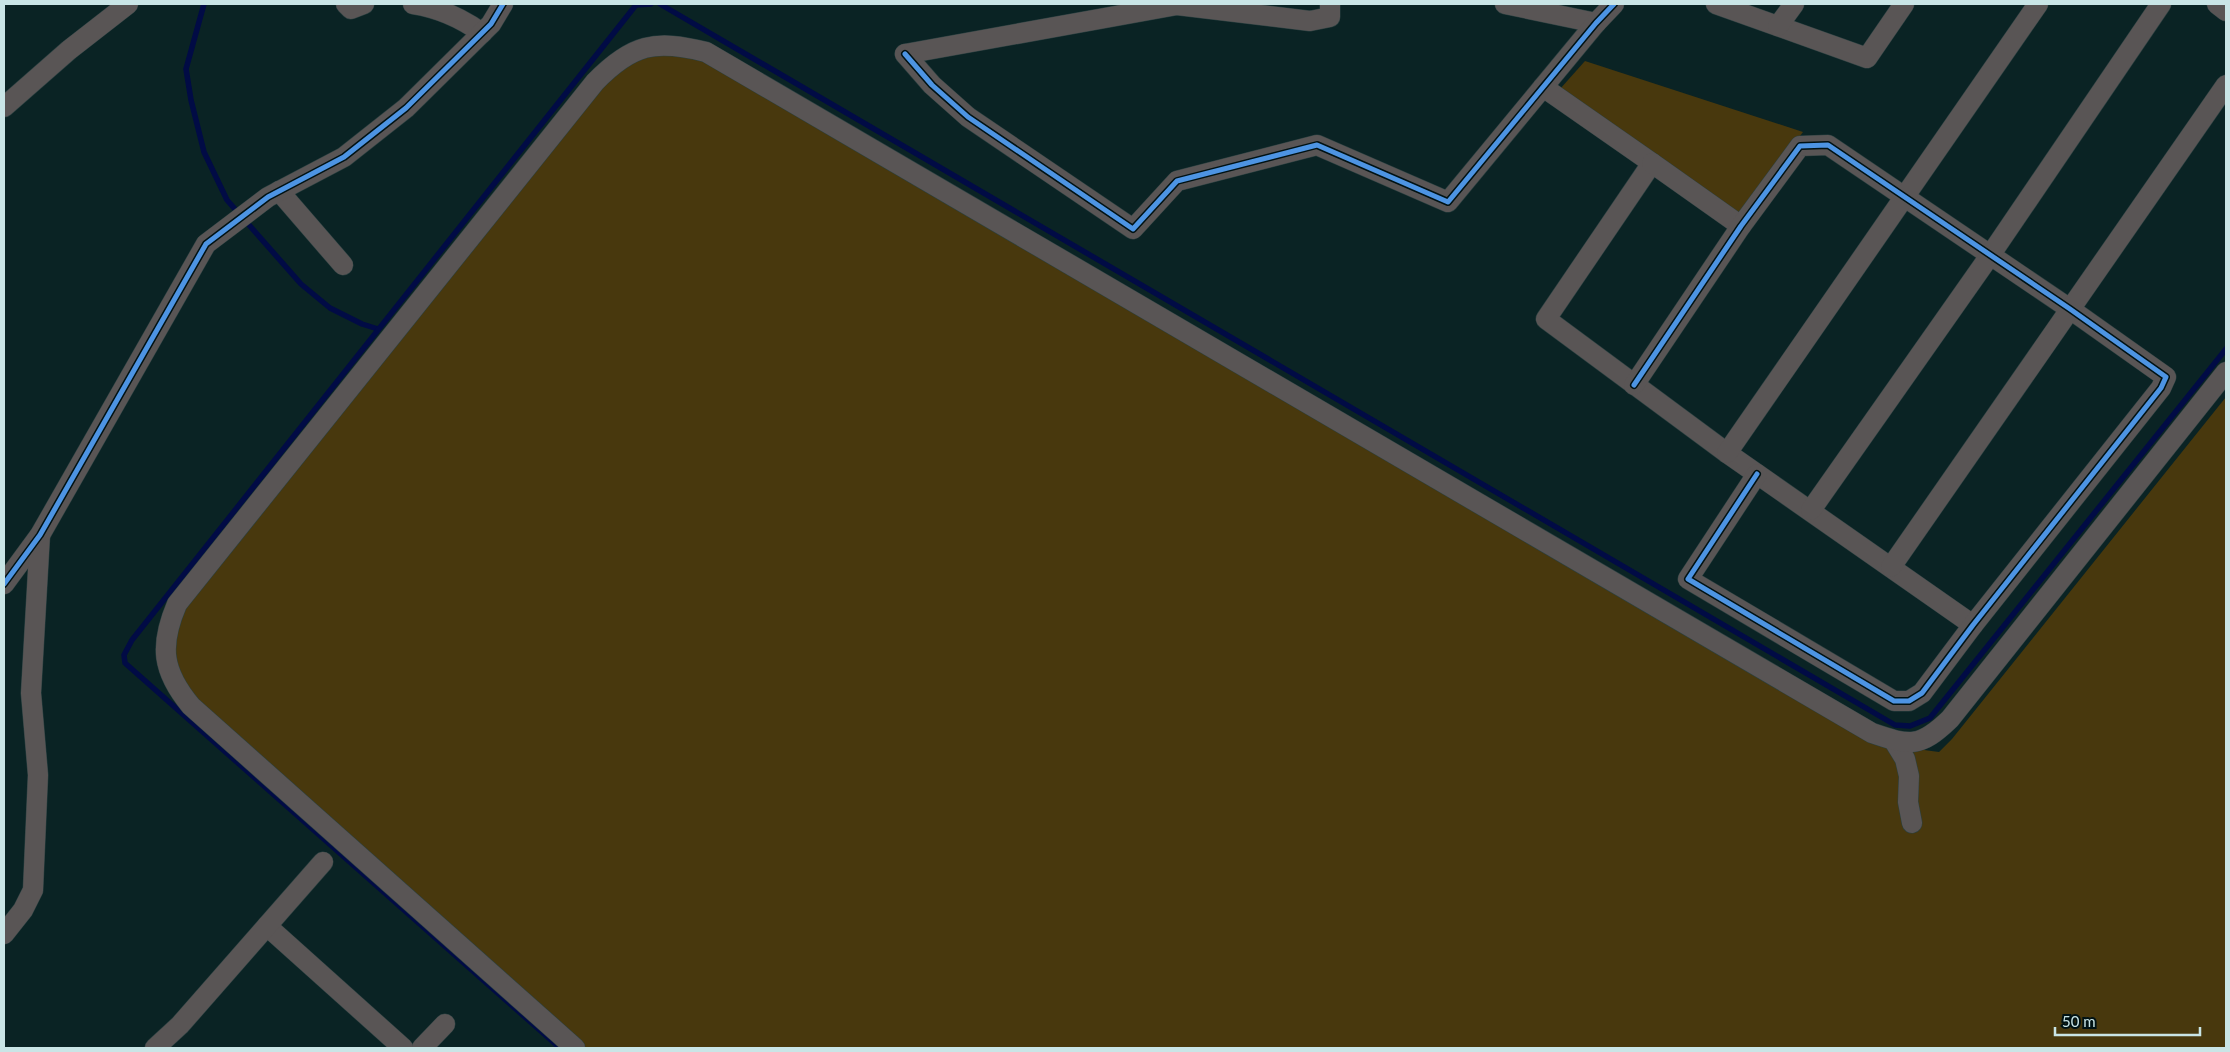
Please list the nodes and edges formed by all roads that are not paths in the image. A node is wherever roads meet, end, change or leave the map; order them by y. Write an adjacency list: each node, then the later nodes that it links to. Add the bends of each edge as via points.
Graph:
1 (128, 4): 21 (street, via 69,50)
2 (346, 4): 3 (street, via 351,9)
3 (364, 4)
4 (413, 4): 18 (street, via 460,17)
5 (503, 4): 18 (street)
6 (1330, 4): 20 (street, via 1330,17 1310,21 1176,5 905,54 932,85 968,117 1133,229 1177,181 1317,145 1448,202)
7 (1505, 4): 16 (street)
8 (1614, 4): 16 (street)
9 (1716, 4): 17 (street)
10 (1794, 4): 17 (street)
11 (1904, 4): 17 (street, via 1867,58)
12 (2038, 4): 24 (street)
13 (2160, 4): 26 (street)
14 (2217, 4): 15 (street)
15 (2226, 10)
16 (1596, 23): 20 (street)
17 (1778, 26)
18 (482, 32): 23 (street, via 406,108 344,157)
19 (2226, 85): 28 (street)
20 (1543, 86): 22 (street)
21 (4, 108)
22 (1652, 164): 25 (street); 30 (street, via 1546,319)
23 (279, 191): 27 (street); 34 (street, via 206,244)
24 (1906, 197): 25 (street, via 1828,145 1800,146); 26 (street); 31 (street)
25 (1741, 226): 30 (street)
26 (1991, 254): 28 (street); 33 (street)
27 (343, 264)
28 (2070, 309): 35 (street); 37 (street, via 2166,377 2161,388)
29 (2226, 372): 38 (street, via 1950,719 1932,735 1912,743)
30 (1634, 384): 31 (street)
31 (1727, 453): 32 (street)
32 (1757, 474): 33 (street); 37 (street, via 1688,578 1894,701 1908,701 1922,693)
33 (1811, 510): 35 (street)
34 (40, 535): 36 (street); 42 (street, via 31,693 38,775 33,890 23,910)
35 (1891, 567): 37 (street)
36 (4, 584)
37 (1973, 625)
38 (1894, 741): 39 (street, via 1905,759 1909,776 1908,802); 47 (street, via 1872,734 706,52 678,45 657,45 632,53 612,65 595,82 194,581 177,604 167,628 169,673 176,688 192,706)
39 (1912, 824)
40 (322, 862): 41 (street)
41 (267, 926): 44 (street, via 180,1025); 45 (street)
42 (4, 934)
43 (445, 1024): 46 (street)
44 (155, 1048)
45 (402, 1048)
46 (422, 1048)
47 (575, 1048)

